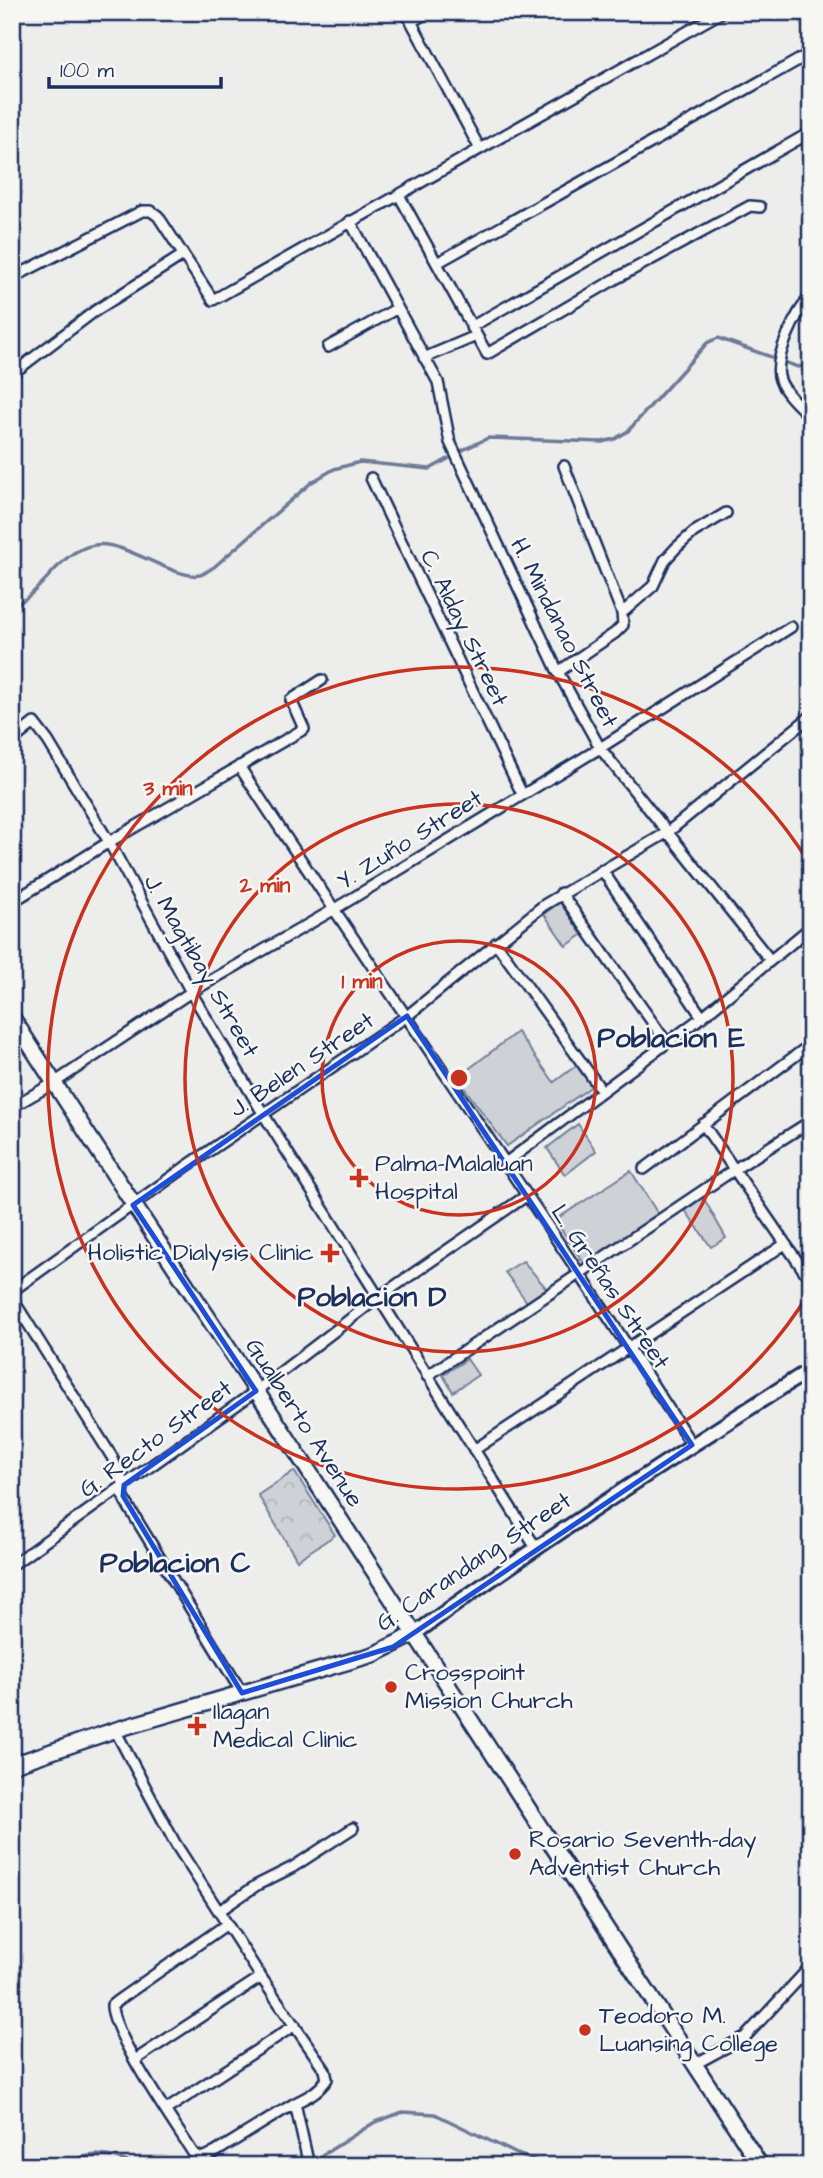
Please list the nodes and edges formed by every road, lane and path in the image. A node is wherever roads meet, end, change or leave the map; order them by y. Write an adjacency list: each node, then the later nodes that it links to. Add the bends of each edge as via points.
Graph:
1 (406, 12): 4 (street)
2 (428, 12): 4 (street)
3 (722, 12): 7 (street)
4 (411, 22): 7 (street)
5 (811, 53): 12 (street)
6 (811, 132): 16 (street)
7 (480, 149): 8 (street)
8 (399, 195): 10 (street); 12 (street)
9 (760, 207): 16 (street, via 750,205 487,354)
10 (350, 221): 11 (street, via 213,300); 15 (street, H. Mindanao Street)
11 (183, 255): 13 (street, via 158,216 142,211); 19 (street)
12 (437, 262): 16 (street)
13 (12, 278)
14 (811, 296): 20 (street, via 800,308 778,368 783,387)
15 (397, 309): 17 (street); 18 (street, H. Mindanao Street)
16 (473, 332): 18 (street)
17 (328, 346)
18 (424, 358): 27 (street, H. Mindanao Street, via 438,382 450,442)
19 (13, 371)
20 (807, 407): 21 (street)
21 (811, 418)
22 (564, 466): 25 (street)
23 (371, 478): 33 (street, C. Alday Street)
24 (726, 513): 25 (street, via 676,548 653,586)
25 (622, 613): 27 (street, via 623,625 615,633)
26 (791, 627): 31 (street, Y. Zuño Street)
27 (558, 672): 31 (street, H. Mindanao Street)
28 (322, 680): 32 (street, via 291,700 304,729)
29 (811, 716): 34 (street, J. Belen Street)
30 (12, 741): 35 (street, J. Magtibay Street, via 34,723)
31 (600, 748): 33 (street, Y. Zuño Street); 34 (street, H. Mindanao Street)
32 (239, 766): 35 (street); 39 (street, L. Greñas Street)
33 (522, 794): 39 (street, Y. Zuño Street)
34 (668, 832): 36 (street, J. Belen Street); 42 (street, H. Mindanao Street)
35 (109, 842): 38 (street); 43 (street, J. Magtibay Street)
36 (602, 870): 37 (street, J. Belen Street); 46 (street)
37 (561, 893): 41 (street, J. Belen Street); 47 (street)
38 (12, 902)
39 (333, 910): 43 (street, Y. Zuño Street); 44 (street, L. Greñas Street)
40 (811, 927): 42 (street)
41 (496, 943): 44 (street, J. Belen Street); 50 (street)
42 (771, 960): 46 (street)
43 (191, 992): 49 (street, Y. Zuño Street); 52 (street, J. Magtibay Street)
44 (407, 1016): 52 (street, J. Belen Street); 55 (street, L. Greñas Street)
45 (12, 1017): 49 (main road, Gualberto Avenue)
46 (702, 1017): 47 (street)
47 (667, 1043): 50 (street)
48 (811, 1044): 54 (street)
49 (54, 1083): 51 (street, Y. Zuño Street); 59 (main road, Gualberto Avenue)
50 (602, 1091): 55 (street)
51 (12, 1107)
52 (264, 1115): 59 (street, J. Belen Street); 64 (street, J. Magtibay Street)
53 (811, 1121): 57 (street)
54 (703, 1124): 56 (street); 57 (street)
55 (505, 1164): 58 (street, L. Greñas Street)
56 (644, 1169)
57 (735, 1169): 60 (street); 61 (street)
58 (526, 1196): 61 (street, L. Greñas Street); 64 (street, G. Recto Street)
59 (132, 1205): 63 (street, J. Belen Street); 69 (main road, Gualberto Avenue)
60 (785, 1244): 62 (street); 66 (street)
61 (579, 1274): 66 (street, L. Greñas Street); 68 (street)
62 (811, 1281)
63 (12, 1292)
64 (379, 1297): 68 (street, J. Magtibay Street); 69 (street, G. Recto Street)
65 (12, 1298): 72 (street, via 112,1457)
66 (629, 1348): 70 (street, L. Greñas Street); 71 (street)
67 (811, 1369): 70 (main road, G. Carandang Street)
68 (426, 1376): 71 (street, J. Magtibay Street)
69 (256, 1391): 72 (street, G. Recto Street); 75 (main road, Gualberto Avenue)
70 (692, 1446): 73 (main road, G. Carandang Street)
71 (474, 1450): 73 (street, J. Magtibay Street)
72 (124, 1485): 74 (street, G. Recto Street); 76 (street, via 127,1504)
73 (536, 1548): 75 (main road, G. Carandang Street)
74 (12, 1566)
75 (413, 1635): 76 (main road, G. Carandang Street, via 374,1654); 86 (main road, Gualberto Avenue)
76 (242, 1693): 77 (main road, G. Carandang Street)
77 (115, 1730): 78 (main road, G. Carandang Street); 80 (street, via 167,1829)
78 (12, 1765)
79 (353, 1828): 80 (street)
80 (219, 1910): 81 (street)
81 (227, 1924): 83 (street); 85 (street, via 111,2005 111,2014)
82 (811, 1966): 86 (street, via 745,2037)
83 (261, 1977): 84 (street); 85 (street)
84 (295, 2025): 87 (street, via 327,2079); 88 (street)
85 (135, 2060): 88 (street)
86 (695, 2064): 90 (main road, Gualberto Avenue)
87 (295, 2103): 88 (street, via 201,2158 193,2153); 89 (street)
88 (166, 2110)
89 (309, 2166)
90 (761, 2166)

